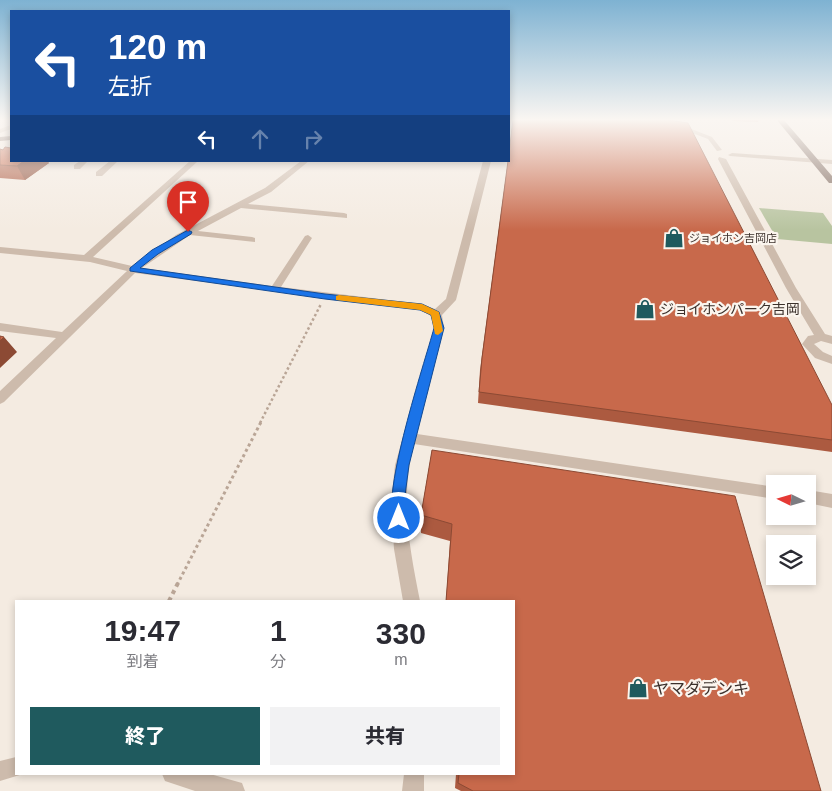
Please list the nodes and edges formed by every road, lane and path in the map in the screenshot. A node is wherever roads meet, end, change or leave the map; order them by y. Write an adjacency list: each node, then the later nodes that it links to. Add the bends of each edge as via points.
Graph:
1 (725, 156): 27 (street, via 791,288)
2 (749, 156): 4 (street)
3 (811, 156): 4 (main road)
4 (815, 161): 10 (street); 13 (main road)
5 (84, 162): 11 (street)
6 (114, 162): 12 (street)
7 (195, 162): 20 (street)
8 (305, 162): 14 (street, via 268,190)
9 (487, 162): 24 (street, via 450,300)
10 (832, 162)
11 (77, 167)
12 (99, 174)
13 (832, 181)
14 (238, 205): 15 (street); 16 (street)
15 (344, 216)
16 (188, 232): 18 (street); 21 (street)
17 (308, 238): 22 (street)
18 (252, 240)
19 (0, 250): 20 (street)
20 (85, 259): 21 (street, via 126,265)
21 (133, 270): 22 (street); 26 (street)
22 (275, 289): 23 (street)
23 (325, 296): 24 (street, via 422,307); 34 (path)
24 (436, 314): 30 (street, via 439,328)
25 (0, 327): 26 (street)
26 (65, 336): 29 (street)
27 (826, 339): 28 (street, via 809,341 810,348)
28 (832, 361)
29 (0, 399)
30 (410, 438): 31 (street); 35 (street, via 402,465 398,503)
31 (766, 491)
32 (816, 498): 33 (street)
33 (832, 501)
34 (170, 600)
35 (411, 600)
36 (15, 767): 37 (street)
37 (0, 772)
38 (176, 775): 40 (street)
39 (414, 775): 41 (street)
40 (234, 791)
41 (413, 791)

